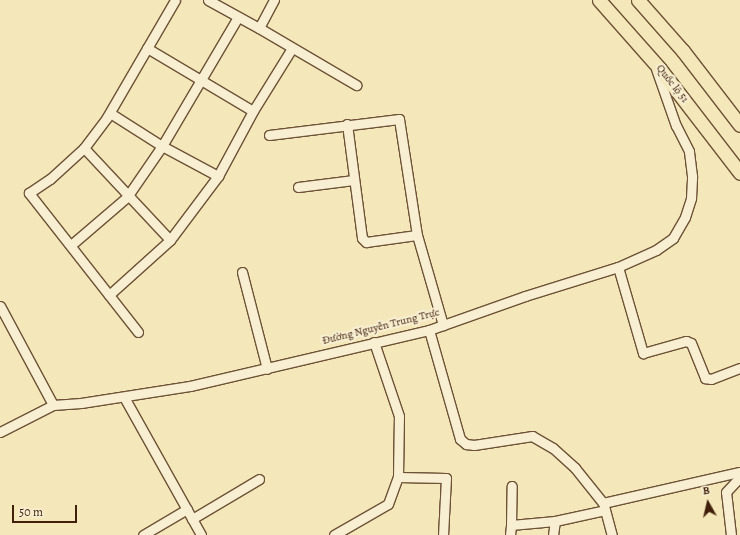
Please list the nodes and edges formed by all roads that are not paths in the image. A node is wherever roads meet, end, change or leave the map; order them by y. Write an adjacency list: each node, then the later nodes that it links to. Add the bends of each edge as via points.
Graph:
1 (175, 0): 8 (street)
2 (208, 0): 6 (street)
3 (274, 0): 7 (street)
4 (599, 0): 10 (highway, Quốc lộ 51)
5 (638, 0): 16 (highway, via 683,51)
6 (238, 16): 7 (street); 11 (street)
7 (259, 28): 9 (street)
8 (147, 48): 11 (street); 14 (street)
9 (292, 48): 12 (street); 13 (street)
10 (655, 63): 20 (highway, Quốc lộ 51); 28 (street, Đường Nguyễn Trung Trực, via 676,126 689,151 691,198 685,217 673,238 656,250)
11 (201, 78): 13 (street); 18 (street)
12 (356, 85)
13 (253, 111): 21 (street)
14 (110, 113): 18 (street); 19 (street)
15 (347, 124): 17 (street); 22 (street); 25 (street, via 399,118)
16 (740, 125)
17 (269, 135)
18 (162, 146): 21 (street); 24 (street)
19 (84, 148): 24 (street); 27 (street, via 50,179 29,192)
20 (740, 173)
21 (218, 176): 26 (street)
22 (354, 180): 23 (street); 25 (street, via 362,238 366,242)
23 (298, 187)
24 (127, 197): 26 (street); 27 (street)
25 (417, 235): 32 (street)
26 (170, 240): 30 (street)
27 (71, 245): 30 (street)
28 (618, 267): 32 (street, Đường Nguyễn Trung Trực); 36 (street, via 643,353 686,341 691,343 705,378 711,379)
29 (242, 272): 37 (street)
30 (109, 295): 34 (street)
31 (0, 306): 39 (street)
32 (443, 324): 33 (street, Đường Nguyễn Trung Trực)
33 (429, 330): 35 (street, Đường Nguyễn Trung Trực); 46 (street, via 460,439 466,444 474,445 532,436 553,448 575,468)
34 (138, 332)
35 (374, 342): 37 (street, Đường Nguyễn Trung Trực); 42 (street, via 399,416)
36 (740, 368)
37 (267, 369): 38 (street, Đường Nguyễn Trung Trực)
38 (124, 397): 39 (street, Đường Nguyễn Trung Trực); 47 (street)
39 (53, 405): 40 (street, Đường Nguyễn Trung Trực)
40 (0, 432)
41 (740, 472): 46 (street)
42 (398, 477): 53 (street, via 388,504); 54 (street, via 446,478)
43 (740, 478): 58 (street, via 726,492)
44 (259, 479): 48 (street)
45 (512, 486): 50 (street)
46 (604, 506): 49 (street); 57 (street)
47 (187, 509): 48 (street); 51 (street)
48 (192, 518): 52 (street)
49 (555, 521): 50 (street); 56 (street)
50 (511, 525): 55 (street)
51 (143, 535)
52 (201, 535)
53 (334, 535)
54 (444, 535)
55 (510, 535)
56 (553, 535)
57 (612, 535)
58 (731, 535)

